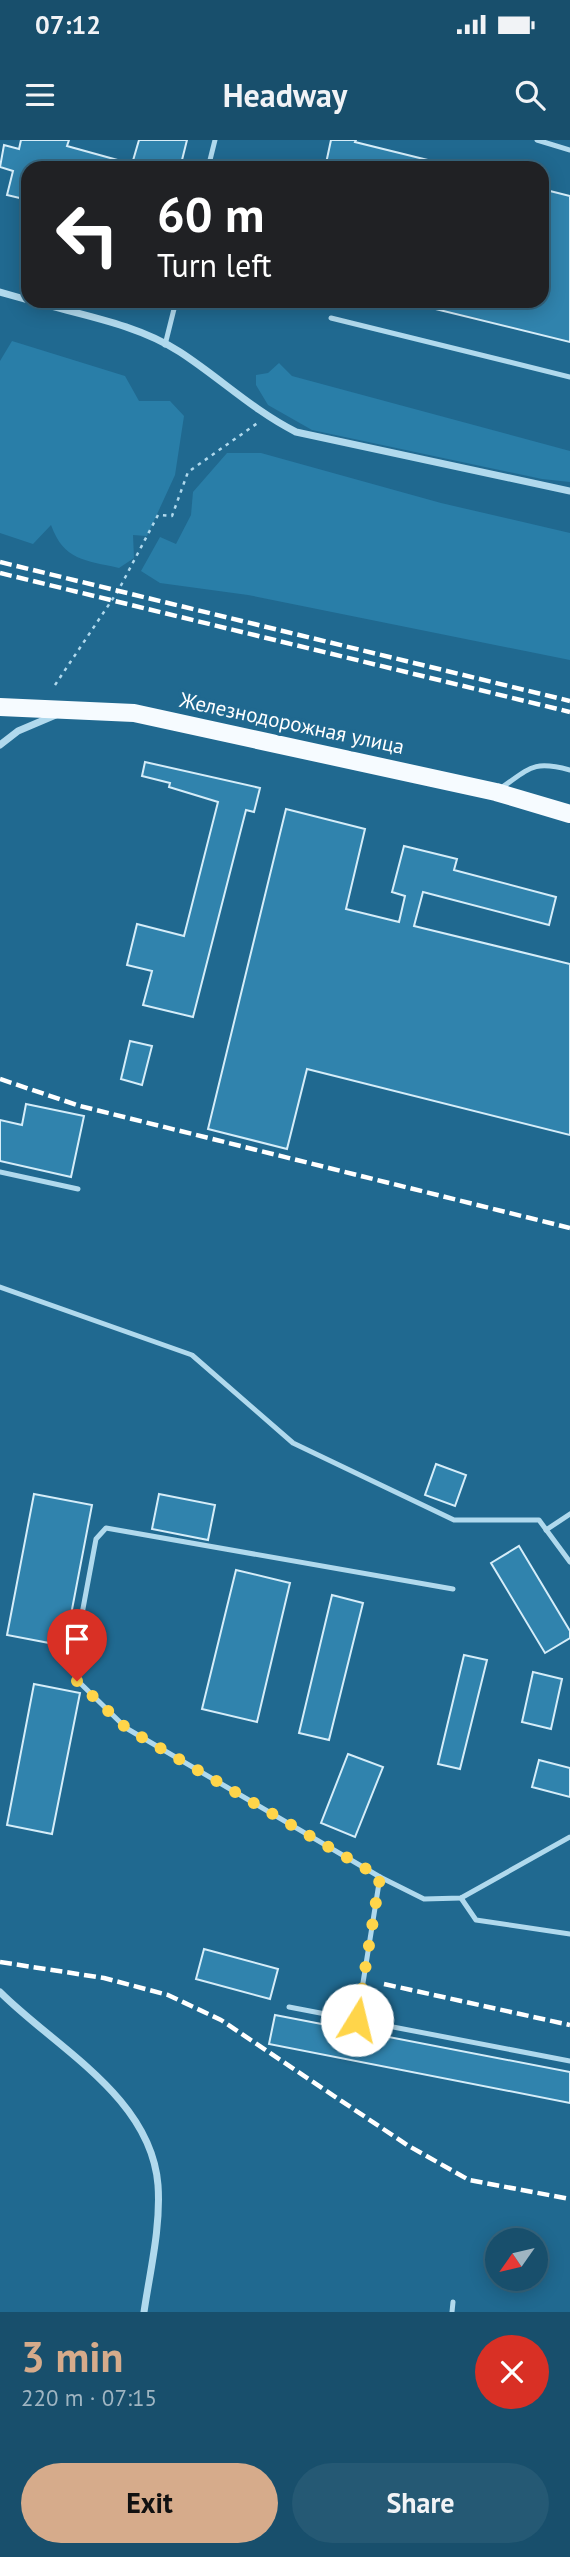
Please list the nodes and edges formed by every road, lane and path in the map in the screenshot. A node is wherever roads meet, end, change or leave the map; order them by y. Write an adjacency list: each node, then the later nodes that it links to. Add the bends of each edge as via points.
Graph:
1 (215, 140): 4 (lane)
2 (537, 140): 3 (lane)
3 (570, 150)
4 (210, 161)
5 (0, 292): 6 (street)
6 (21, 298)
7 (58, 308): 10 (street, via 134,330)
8 (174, 308): 10 (lane)
9 (331, 318): 11 (lane)
10 (165, 345): 12 (street)
11 (570, 377)
12 (265, 417): 13 (street, via 296,432); 14 (path, via 188,472 172,516 158,516 118,591)
13 (570, 491)
14 (55, 685)
15 (0, 707): 16 (main road, Железнодорожная улица)
16 (73, 708): 17 (street, via 18,731); 19 (main road, Железнодорожная улица, via 134,713)
17 (0, 745)
18 (570, 770): 19 (lane, via 546,763 530,767)
19 (496, 792): 20 (main road, Железнодорожная улица)
20 (570, 814)
21 (0, 1172): 22 (lane)
22 (78, 1189)
23 (0, 1287): 25 (lane, via 192,1355 293,1443 454,1520 539,1520)
24 (570, 1514): 25 (lane)
25 (547, 1530): 26 (lane)
26 (570, 1562)
27 (453, 1589): 29 (lane, via 106,1528 96,1539 73,1662 77,1681 126,1728)
28 (570, 1837): 30 (lane)
29 (380, 1877): 30 (lane, via 424,1899); 34 (lane)
30 (461, 1898): 31 (lane, via 476,1920)
31 (570, 1934)
32 (0, 1992): 37 (street, via 105,2084 133,2118 150,2150 158,2184 157,2220)
33 (289, 2007): 34 (lane)
34 (357, 2020): 35 (lane)
35 (570, 2061)
36 (453, 2302): 38 (lane)
37 (144, 2312)
38 (452, 2312)

